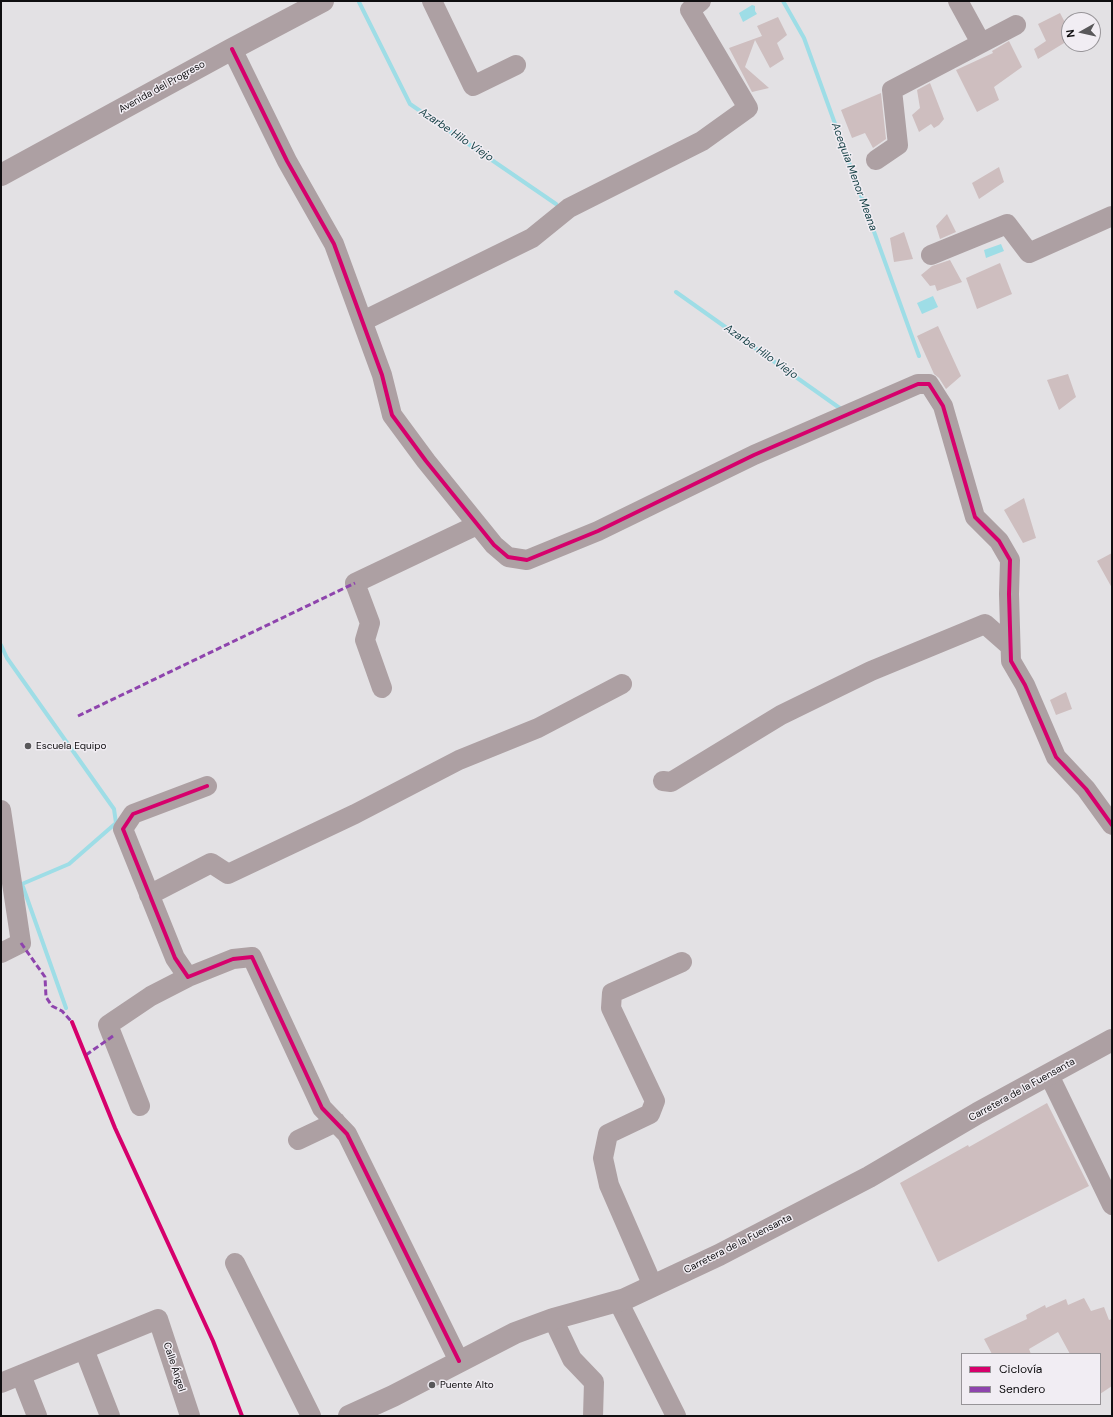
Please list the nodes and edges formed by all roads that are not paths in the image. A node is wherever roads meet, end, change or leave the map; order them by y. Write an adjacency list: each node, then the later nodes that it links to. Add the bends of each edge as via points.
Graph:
1 (323, 1): 7 (main road, Avenida del Progreso)
2 (432, 1): 8 (street, via 473,86)
3 (700, 1): 13 (street, via 690,10 748,108 702,141 569,208 532,238)
4 (958, 1): 6 (street)
5 (1016, 25): 6 (street)
6 (981, 43): 9 (street, via 892,90 898,145)
7 (232, 49): 10 (main road, Avenida del Progreso); 13 (street, via 287,161 334,244)
8 (516, 65)
9 (876, 160)
10 (1, 175)
11 (1112, 216): 12 (street, via 1029,252 1007,224)
12 (931, 255)
13 (363, 321): 14 (street, via 382,374 392,415)
14 (477, 524): 15 (street, via 494,546 508,557 527,560 598,531 775,446 918,384 929,384 943,406 975,517 999,541 1010,560); 17 (street, via 355,583 370,623 365,640)
15 (1010, 646): 18 (street, via 985,624 864,674 781,715 671,782); 21 (street, via 1011,661 1025,685 1056,757 1086,789)
16 (622, 684): 22 (street, via 538,728 459,760 355,814 228,874 211,862)
17 (382, 688)
18 (663, 781)
19 (207, 786): 22 (street, via 134,814 123,829)
20 (1, 810): 23 (street, via 21,943)
21 (1112, 825)
22 (150, 895): 25 (street, via 175,958)
23 (1, 952)
24 (682, 962): 33 (street, via 612,993 611,1008 655,1101 650,1114 608,1134 602,1158 609,1185)
25 (188, 977): 28 (street, via 151,996 108,1025); 29 (street, via 233,959 252,957 322,1108)
26 (1112, 1040): 27 (main road, Carretera de la Fuensanta)
27 (1049, 1075): 31 (street); 33 (main road, Carretera de la Fuensanta, via 869,1177 719,1255)
28 (140, 1106)
29 (336, 1122): 30 (street); 37 (street, via 347,1134)
30 (298, 1140)
31 (1112, 1205)
32 (235, 1263): 43 (street)
33 (653, 1286): 34 (main road, Carretera de la Fuensanta)
34 (618, 1301): 35 (main road, Carretera de la Fuensanta); 46 (street)
35 (553, 1318): 37 (main road, Carretera de la Fuensanta, via 515,1333); 45 (street, via 572,1359 594,1382)
36 (84, 1350): 38 (street); 41 (street); 42 (street, Calle Ángel, via 158,1319)
37 (459, 1361): 44 (main road, Carretera de la Fuensanta)
38 (21, 1375): 39 (street); 40 (street)
39 (1, 1383)
40 (38, 1416)
41 (110, 1416)
42 (190, 1416)
43 (311, 1416)
44 (349, 1416)
45 (593, 1416)
46 (676, 1416)

